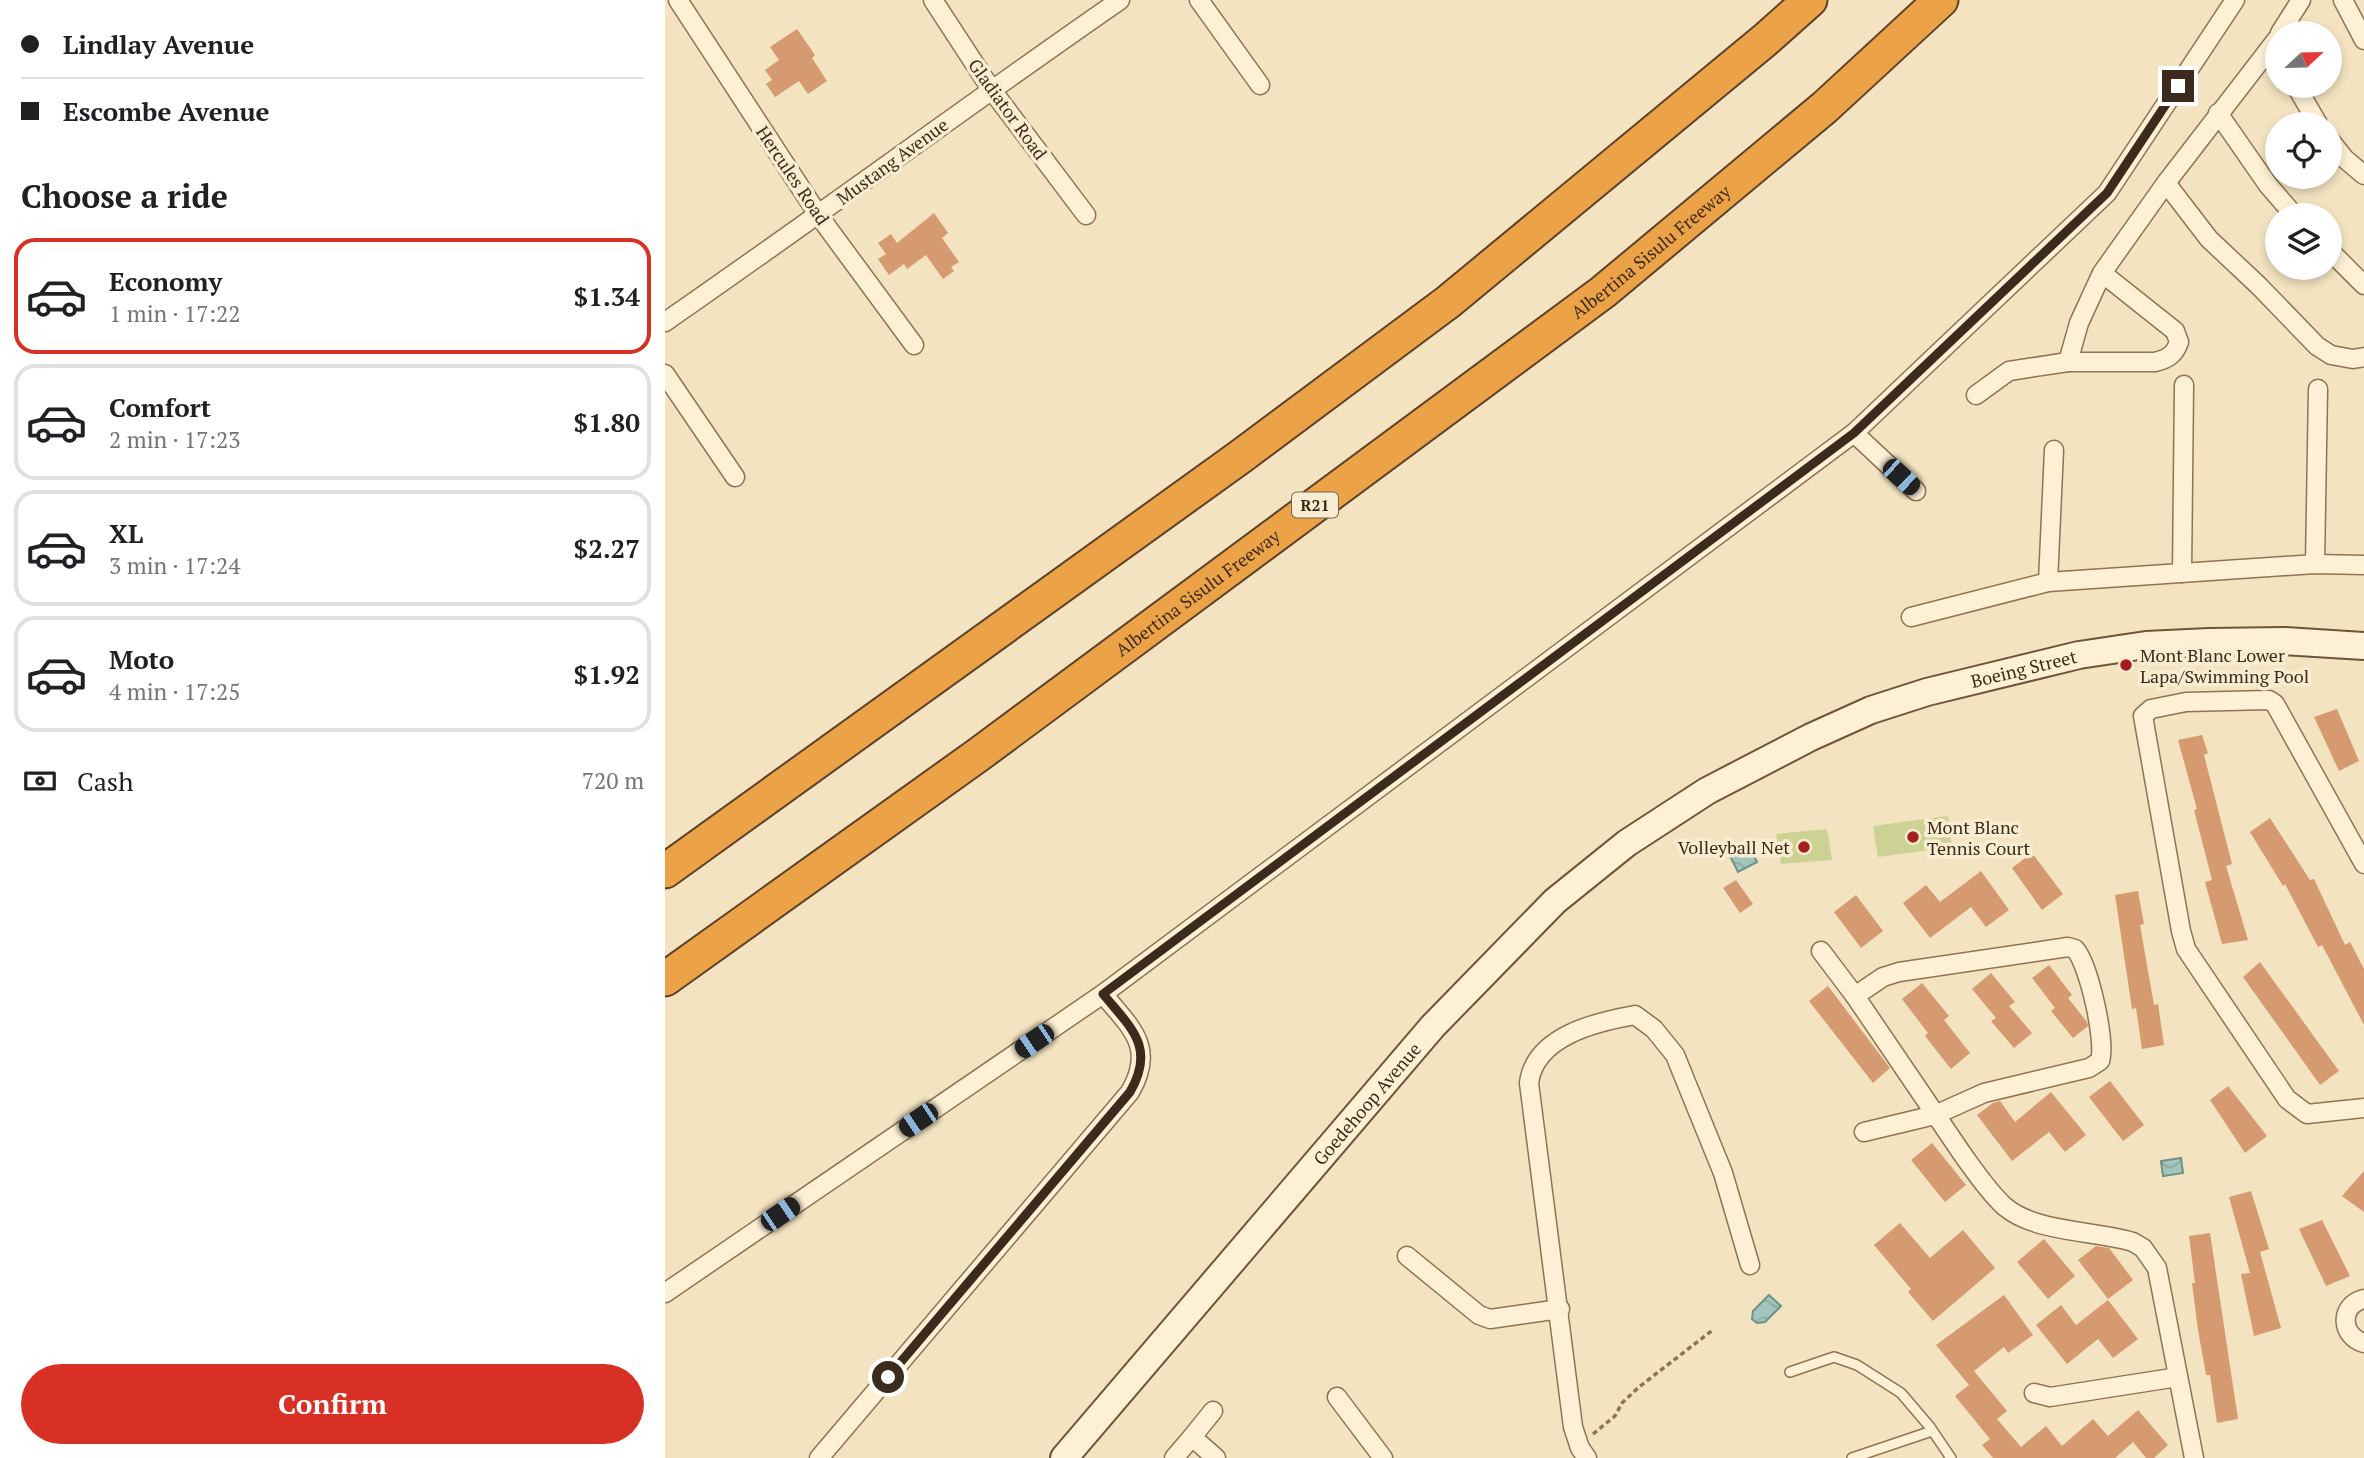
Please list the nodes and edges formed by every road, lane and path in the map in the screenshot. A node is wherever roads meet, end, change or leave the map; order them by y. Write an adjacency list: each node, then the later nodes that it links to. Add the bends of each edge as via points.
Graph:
1 (678, 0): 21 (street, Hercules Road)
2 (933, 0): 14 (street, Gladiator Road)
3 (1120, 0): 14 (street, Mustang Avenue)
4 (1199, 0): 13 (street)
5 (1810, 0): 45 (highway, via 1448,302)
6 (1941, 0): 47 (highway, Albertina Sisulu Freeway / R21, via 1825,107 1603,292 978,755)
7 (2235, 0): 33 (street, via 2107,193)
8 (2301, 0): 10 (street)
9 (2343, 0): 11 (street)
10 (2289, 21)
11 (2364, 40)
12 (2265, 56): 15 (street)
13 (1260, 85)
14 (991, 89): 20 (street, Gladiator Road); 21 (street, Mustang Avenue)
15 (2218, 113): 18 (street); 19 (street)
16 (2342, 155): 17 (street)
17 (2364, 175)
18 (2166, 183): 23 (street); 27 (street, via 2209,239 2317,346 2331,355)
19 (2284, 203)
20 (1086, 215)
21 (819, 216): 25 (street, Mustang Avenue); 26 (street, Hercules Road)
22 (2342, 263): 24 (street)
23 (2102, 273): 28 (street); 28 (street, via 2175,331 2176,351 2155,362)
24 (2364, 285)
25 (665, 322)
26 (914, 345)
27 (2364, 357)
28 (2068, 362): 32 (street, via 2009,371)
29 (665, 374): 35 (street)
30 (2184, 385): 39 (street)
31 (2318, 389): 37 (street)
32 (1976, 395)
33 (1854, 433): 36 (street); 48 (street)
34 (2054, 450): 40 (street)
35 (735, 477)
36 (1916, 491)
37 (2315, 564): 38 (street); 39 (street)
38 (2364, 565)
39 (2182, 573): 40 (street)
40 (2047, 582): 41 (street)
41 (1911, 617)
42 (2364, 646): 43 (main road, Boeing Street, via 2209,642 2079,655 1871,709)
43 (1707, 791): 69 (main road, Goedehoop Avenue, via 1627,843 1555,901 1452,1007)
44 (2364, 864): 50 (street, via 2276,704 2269,700 2186,702 2151,709 2143,716 2186,949 2287,1100 2307,1114)
45 (665, 871)
46 (1821, 951): 49 (street)
47 (665, 979)
48 (1103, 994): 55 (street); 68 (street, via 1138,1036 1141,1066 1130,1092)
49 (1855, 996): 51 (street); 51 (street, via 1899,972 2067,947 2081,955 2102,1040 2100,1061 2089,1068 1984,1093)
50 (2364, 1108)
51 (1935, 1115): 52 (street); 61 (street, via 1982,1181 2019,1216 2120,1238 2143,1248 2157,1268)
52 (1864, 1132)
53 (1407, 1256): 57 (street, via 1490,1319)
54 (1750, 1265): 57 (street, via 1723,1173 1675,1055 1654,1029 1635,1015 1598,1022 1545,1052 1536,1061 1529,1083)
55 (665, 1293)
56 (2364, 1299): 59 (street, via 2354,1302 2345,1321 2349,1334)
57 (1560, 1309): 67 (street, via 1573,1427)
58 (1714, 1329): 67 (path, via 1639,1387 1596,1431)
59 (2364, 1343)
60 (1790, 1371): 65 (lane, via 1834,1357 1857,1365 1901,1393)
61 (2178, 1377): 62 (street, via 2050,1397); 75 (street)
62 (2034, 1393)
63 (1337, 1397): 72 (street)
64 (1213, 1411): 66 (street)
65 (1932, 1430): 73 (lane); 74 (lane)
66 (1192, 1437): 70 (street); 71 (street)
67 (1583, 1453)
68 (819, 1458)
69 (1064, 1458)
70 (1174, 1458)
71 (1216, 1458)
72 (1382, 1458)
73 (1852, 1458)
74 (1951, 1458)
75 (2194, 1458)

